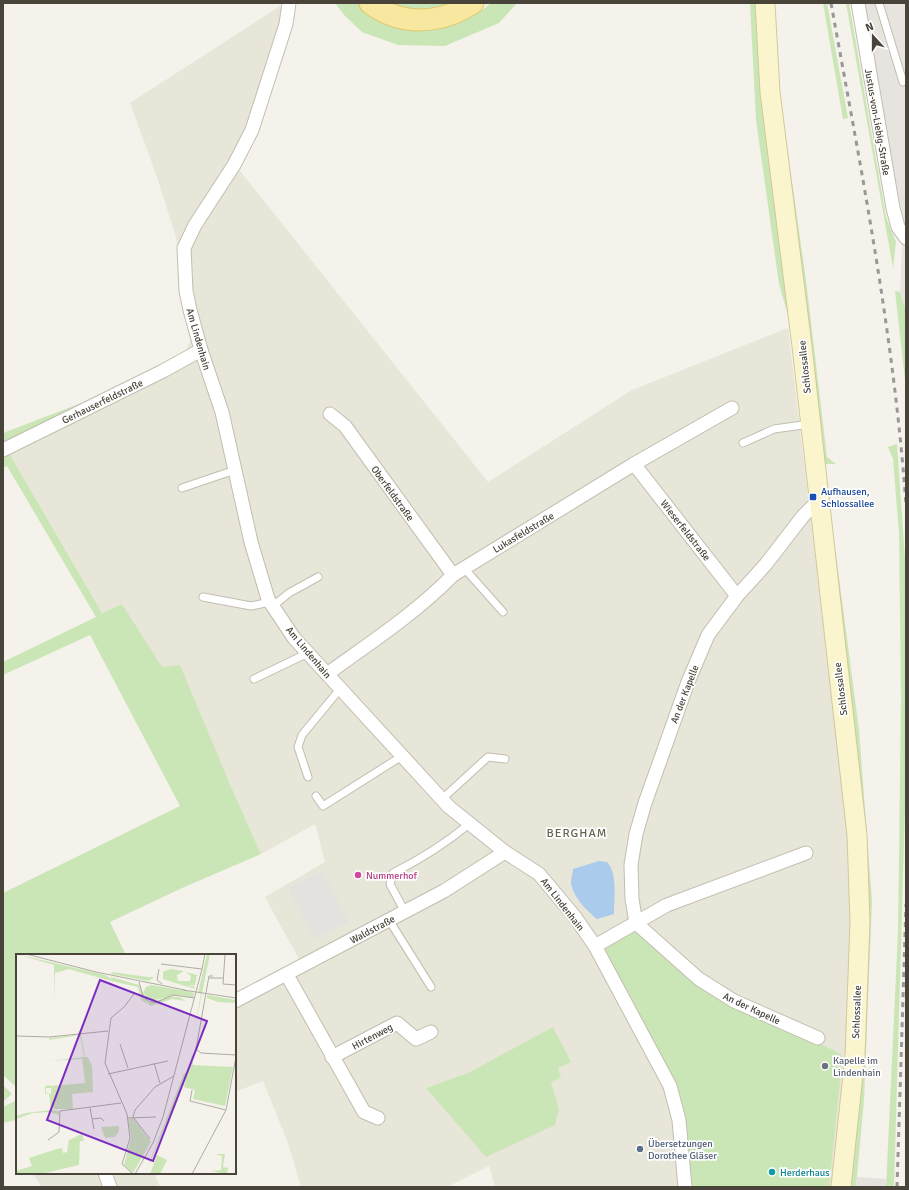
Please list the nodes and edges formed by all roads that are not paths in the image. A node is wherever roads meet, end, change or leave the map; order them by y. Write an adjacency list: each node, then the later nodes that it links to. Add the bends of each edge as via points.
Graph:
1 (289, 3): 9 (street, Am Lindenhain, via 286,24 252,130 234,166 195,226 184,248 186,292)
2 (370, 3): 3 (main road, via 396,17 424,21 452,15)
3 (473, 3)
4 (765, 3): 12 (main road, Schlossallee, via 770,92)
5 (858, 3): 8 (street, Justus-von-Liebig-Straße, via 892,208 898,227)
6 (879, 3): 7 (lane)
7 (903, 82)
8 (906, 238)
9 (201, 350): 14 (street, Gerhauserfeldstraße); 16 (street, Am Lindenhain, via 222,412)
10 (732, 408): 15 (street, Lukasfeldstraße)
11 (330, 414): 19 (street, Oberfeldstraße, via 345,426)
12 (810, 424): 13 (lane, via 774,429); 18 (main road, Schlossallee)
13 (743, 443)
14 (3, 450)
15 (634, 464): 19 (street, Lukasfeldstraße); 21 (street, Wieserfeldstraße)
16 (236, 470): 17 (lane); 23 (street, Am Lindenhain, via 251,542)
17 (182, 488)
18 (818, 501): 21 (street, An der Kapelle); 51 (main road, Schlossallee, via 857,835 860,922 855,1056)
19 (459, 571): 24 (lane); 26 (street, Lukasfeldstraße, via 392,628)
20 (318, 576): 23 (lane)
21 (737, 596): 39 (street, An der Kapelle, via 708,635 688,682 645,803 631,865)
22 (203, 597): 23 (lane, via 244,606)
23 (272, 604): 25 (street, Am Lindenhain, via 294,638)
24 (503, 612)
25 (308, 653): 26 (street, Am Lindenhain); 27 (lane)
26 (327, 674): 28 (street, Am Lindenhain)
27 (254, 679)
28 (340, 689): 29 (street, Am Lindenhain); 31 (lane, via 302,735 298,747)
29 (402, 756): 32 (lane, via 323,806); 33 (street, Am Lindenhain)
30 (505, 759): 33 (lane, via 488,757)
31 (308, 776)
32 (316, 796)
33 (442, 799): 34 (street, Am Lindenhain)
34 (470, 824): 35 (street, Am Lindenhain); 37 (lane, via 422,859 393,873 390,884)
35 (505, 852): 37 (street, Waldstraße, via 444,891); 40 (street, Am Lindenhain, via 539,874 575,917)
36 (806, 853): 39 (street, via 667,905)
37 (405, 912): 38 (street, Waldstraße)
38 (389, 920): 41 (street, Waldstraße); 42 (lane)
39 (636, 923): 40 (street); 45 (street, An der Kapelle, via 705,983 734,1001)
40 (595, 946): 50 (street, Am Lindenhain, via 670,1086 679,1120)
41 (287, 975): 43 (street, Waldstraße); 46 (street)
42 (431, 988)
43 (236, 1000)
44 (431, 1032): 46 (street, Hirtenweg, via 416,1039 398,1023)
45 (818, 1038)
46 (332, 1057): 47 (street, via 364,1112)
47 (378, 1118)
48 (104, 1174): 49 (street)
49 (110, 1187)
50 (685, 1187)
51 (841, 1187)

